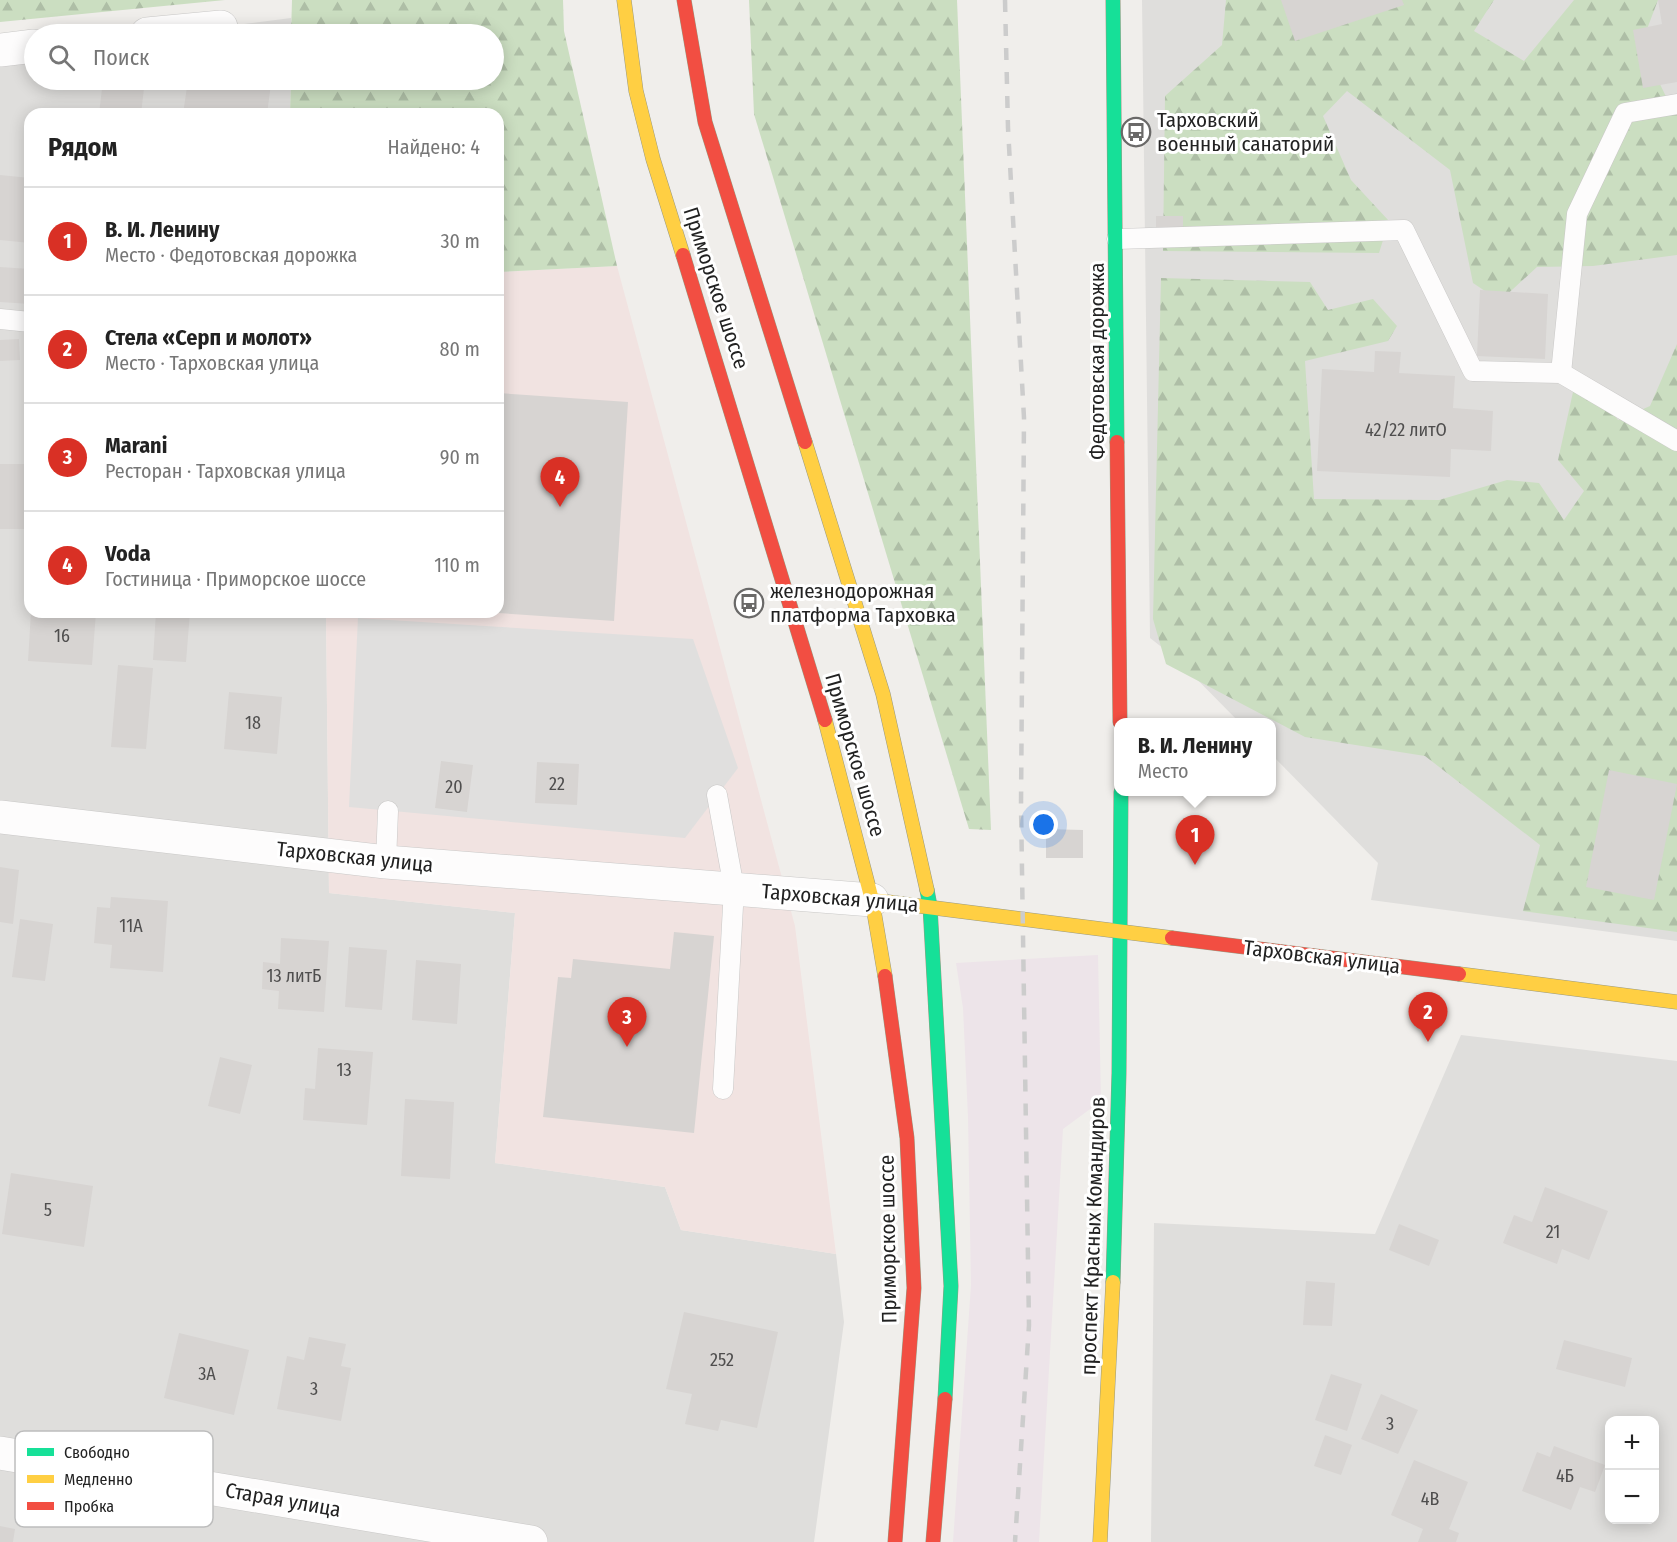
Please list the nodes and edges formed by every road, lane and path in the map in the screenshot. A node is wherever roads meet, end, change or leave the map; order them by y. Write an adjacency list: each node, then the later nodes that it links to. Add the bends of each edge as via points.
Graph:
1 (624, 0): 19 (main road, Приморское шоссе, via 636,91 653,159 823,712)
2 (684, 0): 20 (main road, Приморское шоссе, via 705,122 883,694)
3 (1113, 0): 7 (main road, Федотовская дорожка)
4 (24, 47): 5 (street)
5 (0, 50)
6 (1677, 104): 10 (lane, via 1625,113 1577,214)
7 (1117, 239): 10 (lane, via 1404,230 1473,371); 12 (main road, Федотовская дорожка)
8 (0, 319): 9 (lane)
9 (24, 321)
10 (1561, 373): 11 (lane)
11 (1677, 441)
12 (1120, 718)
13 (717, 795): 18 (lane)
14 (1121, 796): 21 (main road)
15 (388, 811): 17 (lane)
16 (0, 817): 17 (street, Тарховская улица)
17 (386, 862): 18 (street, Тарховская улица)
18 (734, 888): 19 (street, Тарховская улица); 23 (lane)
19 (872, 900): 20 (main road, Тарховская улица); 28 (main road, Приморское шоссе, via 908,1138 912,1214 914,1288)
20 (930, 906): 21 (main road, Тарховская улица); 29 (main road, Приморское шоссе, via 951,1286)
21 (1123, 932): 22 (main road, Тарховская улица); 30 (main road, проспект Красных Командиров, via 1117,1223)
22 (1677, 1002)
23 (723, 1089)
24 (0, 1453): 25 (street, Старая улица)
25 (15, 1456)
26 (213, 1489): 27 (street, Старая улица)
27 (531, 1542)
28 (895, 1542)
29 (933, 1542)
30 (1100, 1542)

